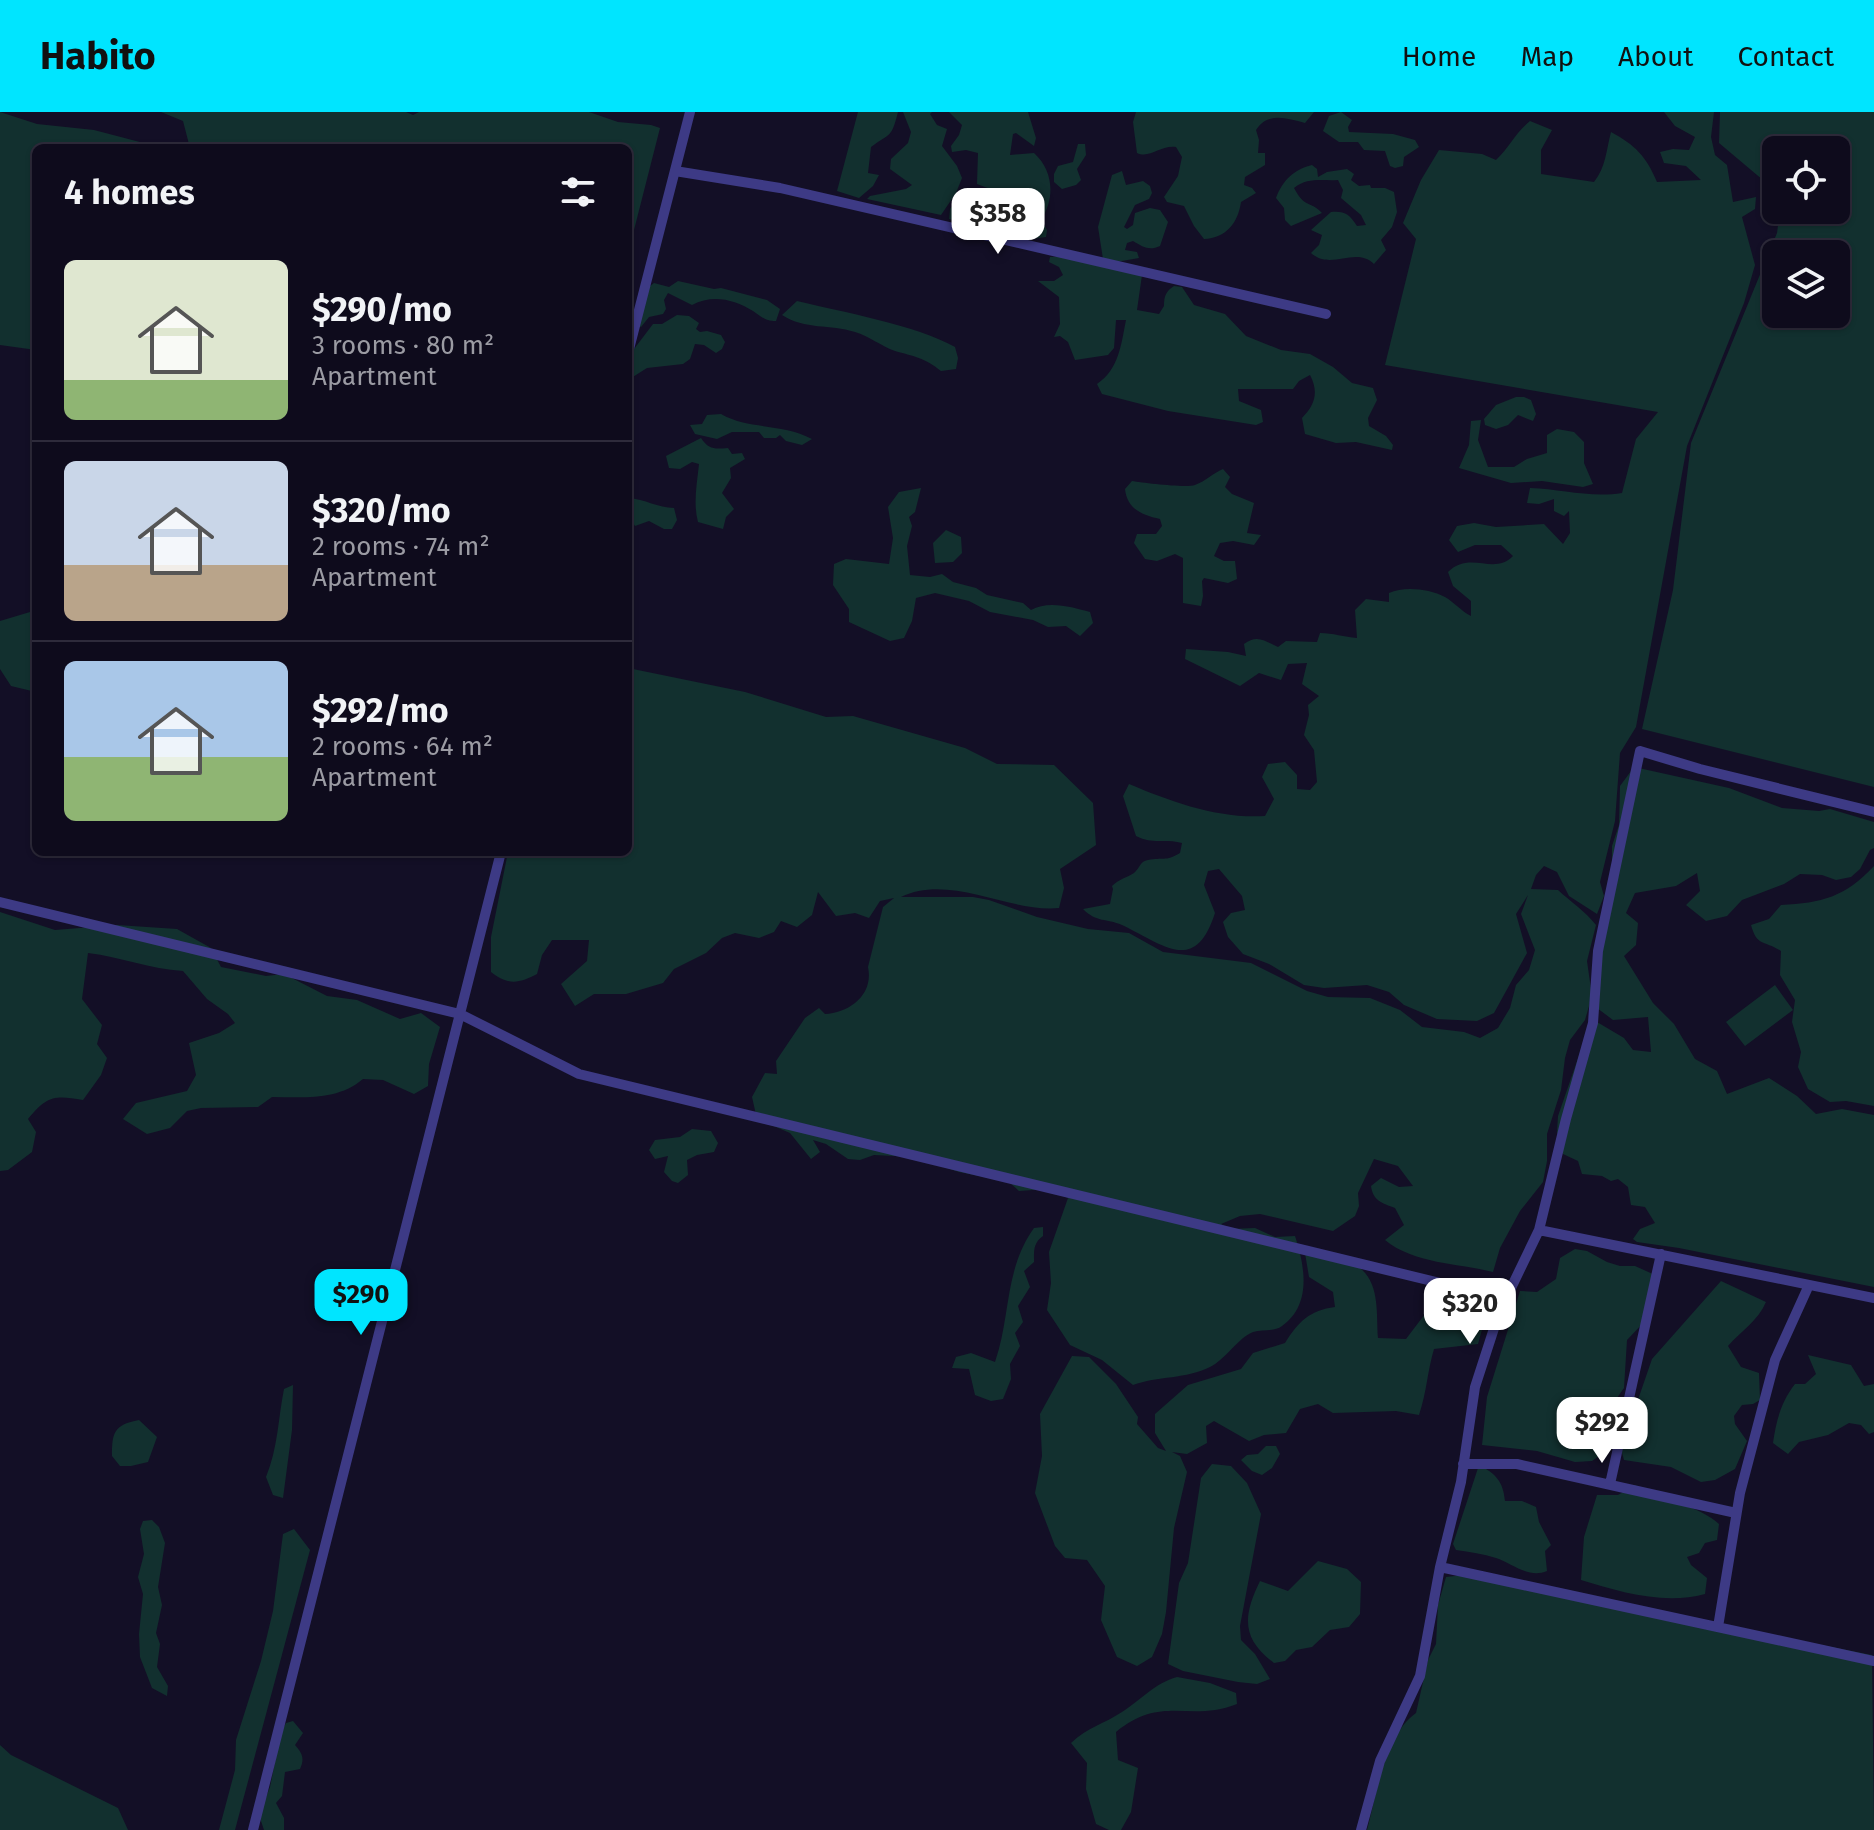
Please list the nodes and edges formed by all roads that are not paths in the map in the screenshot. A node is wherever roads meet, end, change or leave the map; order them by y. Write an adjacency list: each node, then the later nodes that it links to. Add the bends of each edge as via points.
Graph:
1 (690, 112): 2 (street)
2 (675, 171): 3 (street, via 780,188); 4 (street)
3 (1326, 314)
4 (632, 338)
5 (1874, 812): 9 (street, via 1640,751 1598,951 1593,1023)
6 (500, 856): 8 (street)
7 (0, 902): 8 (street)
8 (460, 1014): 13 (street, via 579,1074); 20 (street)
9 (1539, 1230): 10 (street); 13 (street)
10 (1661, 1254): 11 (street); 15 (street)
11 (1809, 1285): 12 (street); 16 (street, via 1775,1360)
12 (1874, 1298)
13 (1506, 1299): 14 (street, via 1475,1387)
14 (1463, 1464): 15 (street, via 1517,1464); 17 (street)
15 (1610, 1484): 16 (street)
16 (1736, 1513): 18 (street)
17 (1440, 1567): 18 (street); 21 (street, via 1420,1676 1380,1761)
18 (1718, 1627): 19 (street)
19 (1874, 1661)
20 (253, 1830)
21 (1361, 1830)

